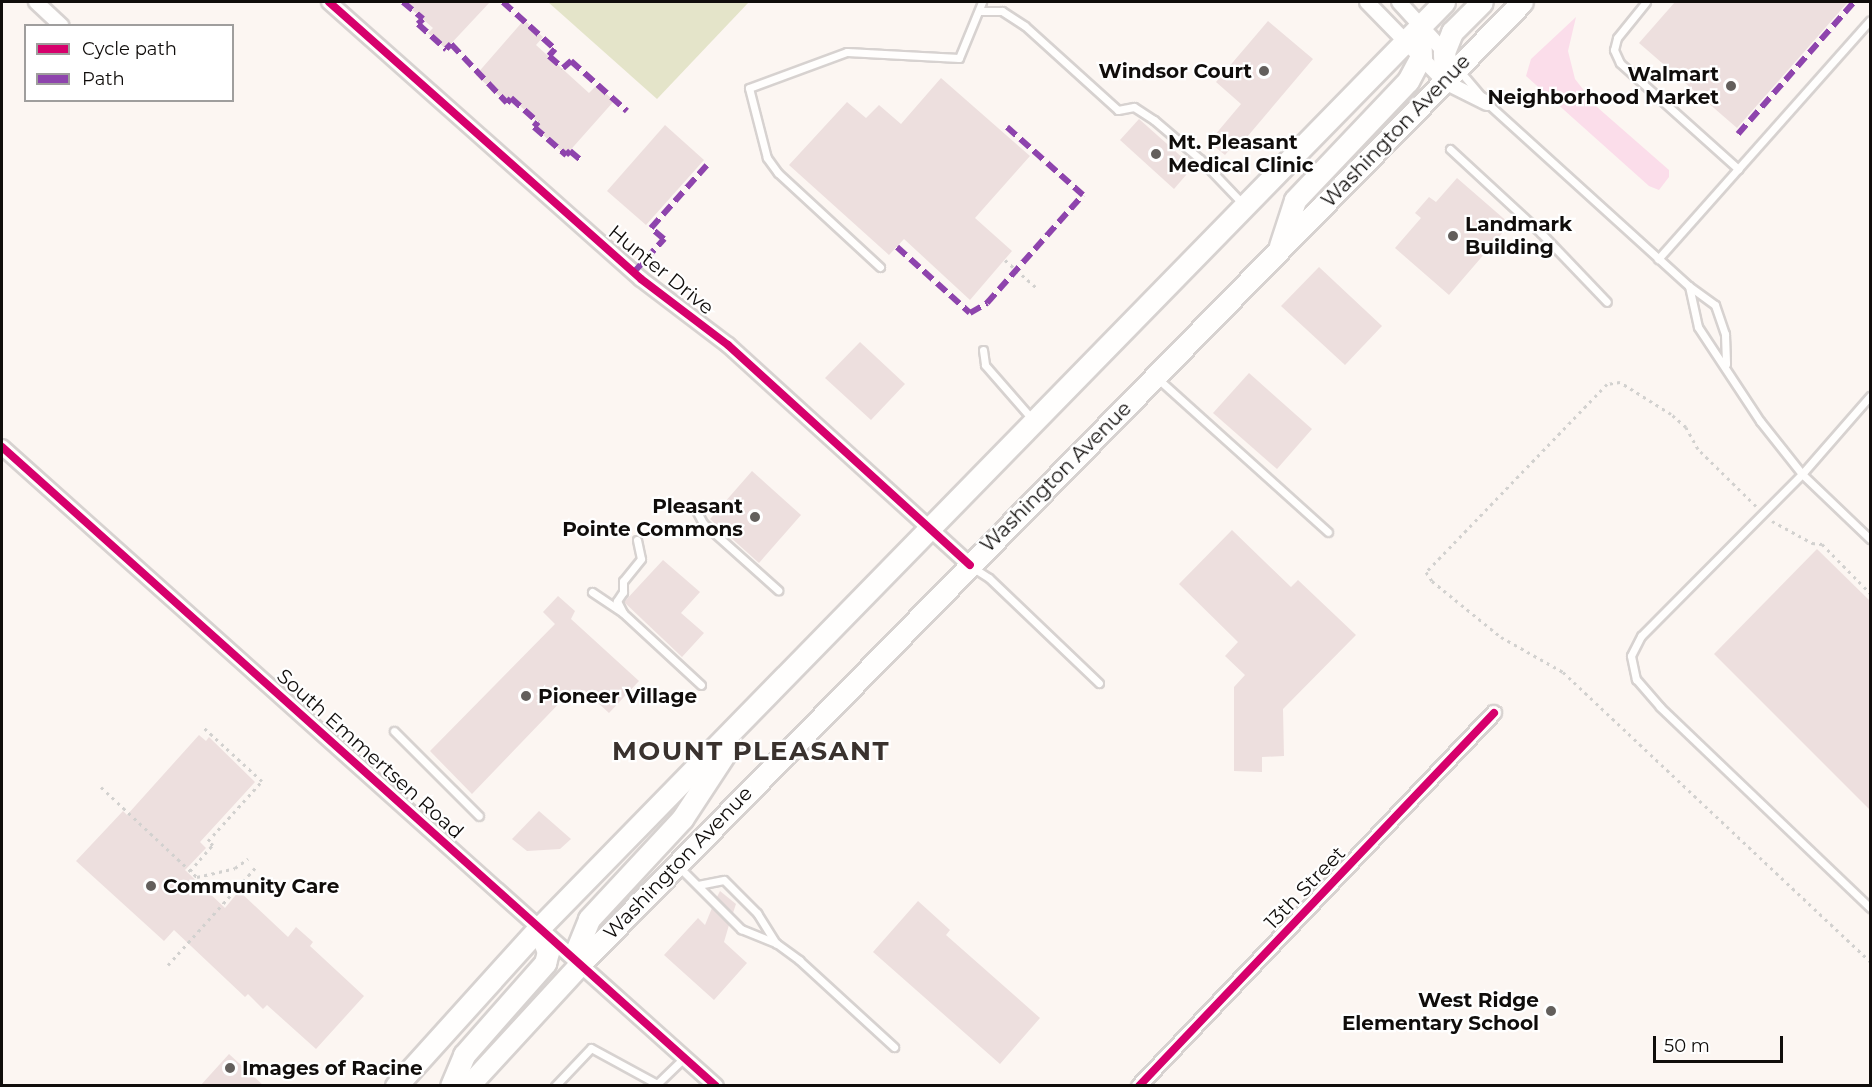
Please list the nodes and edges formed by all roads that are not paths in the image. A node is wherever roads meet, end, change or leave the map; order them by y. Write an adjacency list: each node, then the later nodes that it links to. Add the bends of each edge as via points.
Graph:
1 (36, 2): 12 (street)
2 (330, 2): 35 (street, Hunter Drive, via 641,279 728,345)
3 (982, 2): 10 (lane)
4 (1367, 2): 14 (street)
5 (1399, 2): 13 (street)
6 (1444, 2): 13 (main road)
7 (1482, 2): 15 (main road, via 1452,32)
8 (1522, 2): 17 (main road, Washington Avenue)
9 (1646, 2): 20 (lane, via 1617,38 1614,50 1620,63)
10 (980, 11): 21 (lane, via 1002,11 1118,110 1134,107 1149,116 1200,159); 24 (lane, via 959,58 847,52 749,88 767,158 778,173)
11 (1870, 20): 20 (lane)
12 (60, 24)
13 (1420, 25): 14 (main road); 15 (street); 16 (main road)
14 (1405, 41): 16 (street); 21 (main road)
15 (1444, 52): 17 (main road)
16 (1421, 57): 17 (street); 22 (main road, via 1408,81 1295,200)
17 (1451, 75): 18 (street); 22 (main road, Washington Avenue)
18 (1487, 103): 23 (lane)
19 (1450, 149): 26 (lane, via 1541,233)
20 (1738, 169): 23 (lane)
21 (1245, 206): 31 (main road)
22 (1279, 249): 29 (main road, Washington Avenue)
23 (1658, 259): 25 (lane)
24 (880, 267)
25 (1689, 286): 28 (lane, via 1698,327); 28 (lane, via 1715,305 1725,334)
26 (1607, 302)
27 (982, 350): 31 (lane, via 985,365)
28 (1726, 364): 33 (lane, via 1760,421)
29 (1155, 377): 36 (lane); 39 (main road, Washington Avenue)
30 (1870, 396): 33 (lane)
31 (1035, 422): 35 (main road)
32 (2, 447): 52 (street, South Emmertsen Road)
33 (1802, 474): 37 (lane); 51 (lane, via 1641,636 1631,656 1636,679 1660,707)
34 (696, 510): 40 (lane, via 703,523)
35 (932, 529): 39 (street, Hunter Drive); 45 (main road)
36 (1328, 532)
37 (1870, 539)
38 (637, 540): 42 (lane, via 641,559 623,581 623,592 616,601)
39 (970, 565): 43 (lane, via 989,578); 49 (main road, Washington Avenue)
40 (778, 590)
41 (592, 592): 42 (lane)
42 (623, 613): 44 (lane)
43 (1099, 683)
44 (701, 685)
45 (750, 713): 52 (main road); 54 (main road, via 682,819 589,919 577,949)
46 (1494, 713): 63 (street, 13th Street)
47 (394, 731): 48 (lane)
48 (479, 816)
49 (676, 865): 50 (lane); 54 (main road, Washington Avenue)
50 (698, 885): 53 (lane, via 710,902 741,929); 53 (lane, via 724,880 757,913)
51 (1870, 908)
52 (539, 928): 54 (street, South Emmertsen Road); 59 (main road); 60 (main road, via 548,952 545,963 464,1054)
53 (776, 943): 55 (lane)
54 (580, 964): 56 (street, South Emmertsen Road); 57 (main road, Washington Avenue)
55 (894, 1047)
56 (685, 1058): 58 (lane); 62 (street, South Emmertsen Road)
57 (474, 1084)
58 (657, 1085): 61 (lane, via 591,1048)
59 (396, 1086)
60 (451, 1086)
61 (555, 1086)
62 (716, 1086)
63 (1139, 1086)

